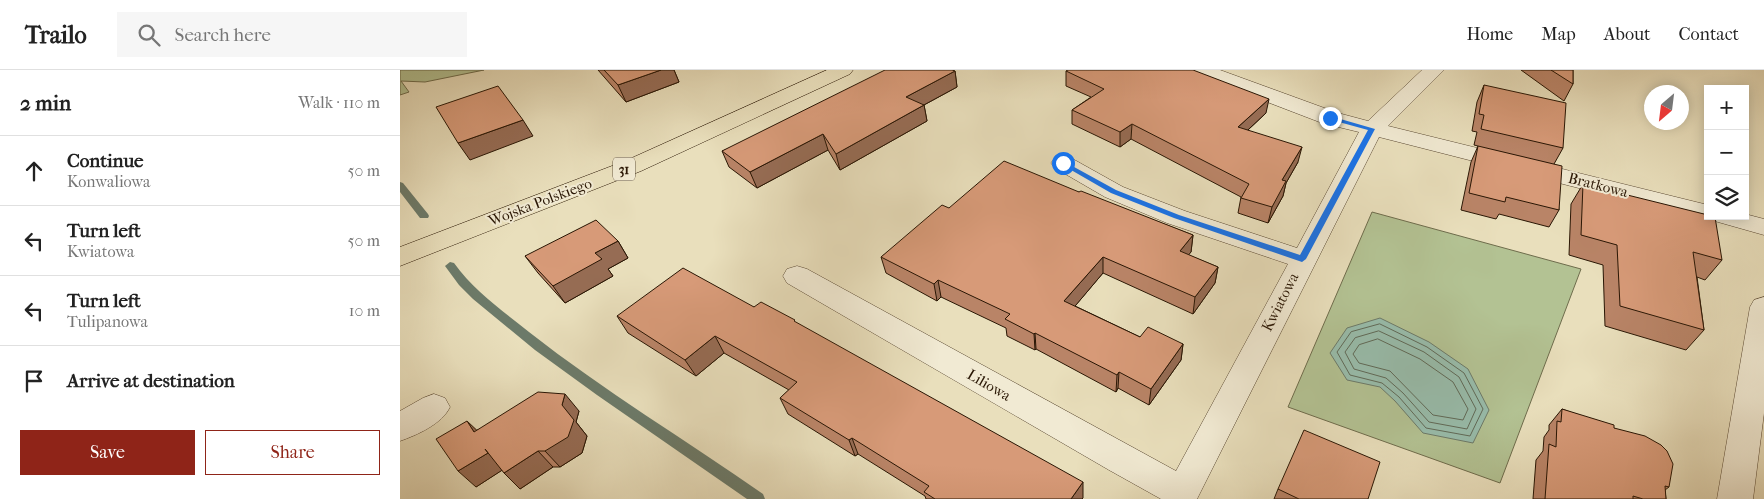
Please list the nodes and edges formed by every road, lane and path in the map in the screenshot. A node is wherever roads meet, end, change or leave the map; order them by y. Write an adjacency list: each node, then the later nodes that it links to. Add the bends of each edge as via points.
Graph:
1 (843, 70): 9 (main road, Wojska Polskiego / 31, via 633,166)
2 (1201, 70): 4 (street, Bratkowa, via 1330,118)
3 (1434, 70): 4 (street, Kwiatowa)
4 (1372, 129): 6 (street, Bratkowa); 10 (street, Kwiatowa)
5 (1063, 163): 10 (street, via 1114,192)
6 (1704, 212)
7 (1737, 220): 8 (street)
8 (1764, 227)
9 (400, 257)
10 (1302, 259): 15 (street, Kwiatowa)
11 (797, 276): 15 (street, Liliowa)
12 (1764, 307): 16 (street)
13 (434, 407): 14 (street)
14 (400, 427)
15 (1180, 496)
16 (1735, 499)

